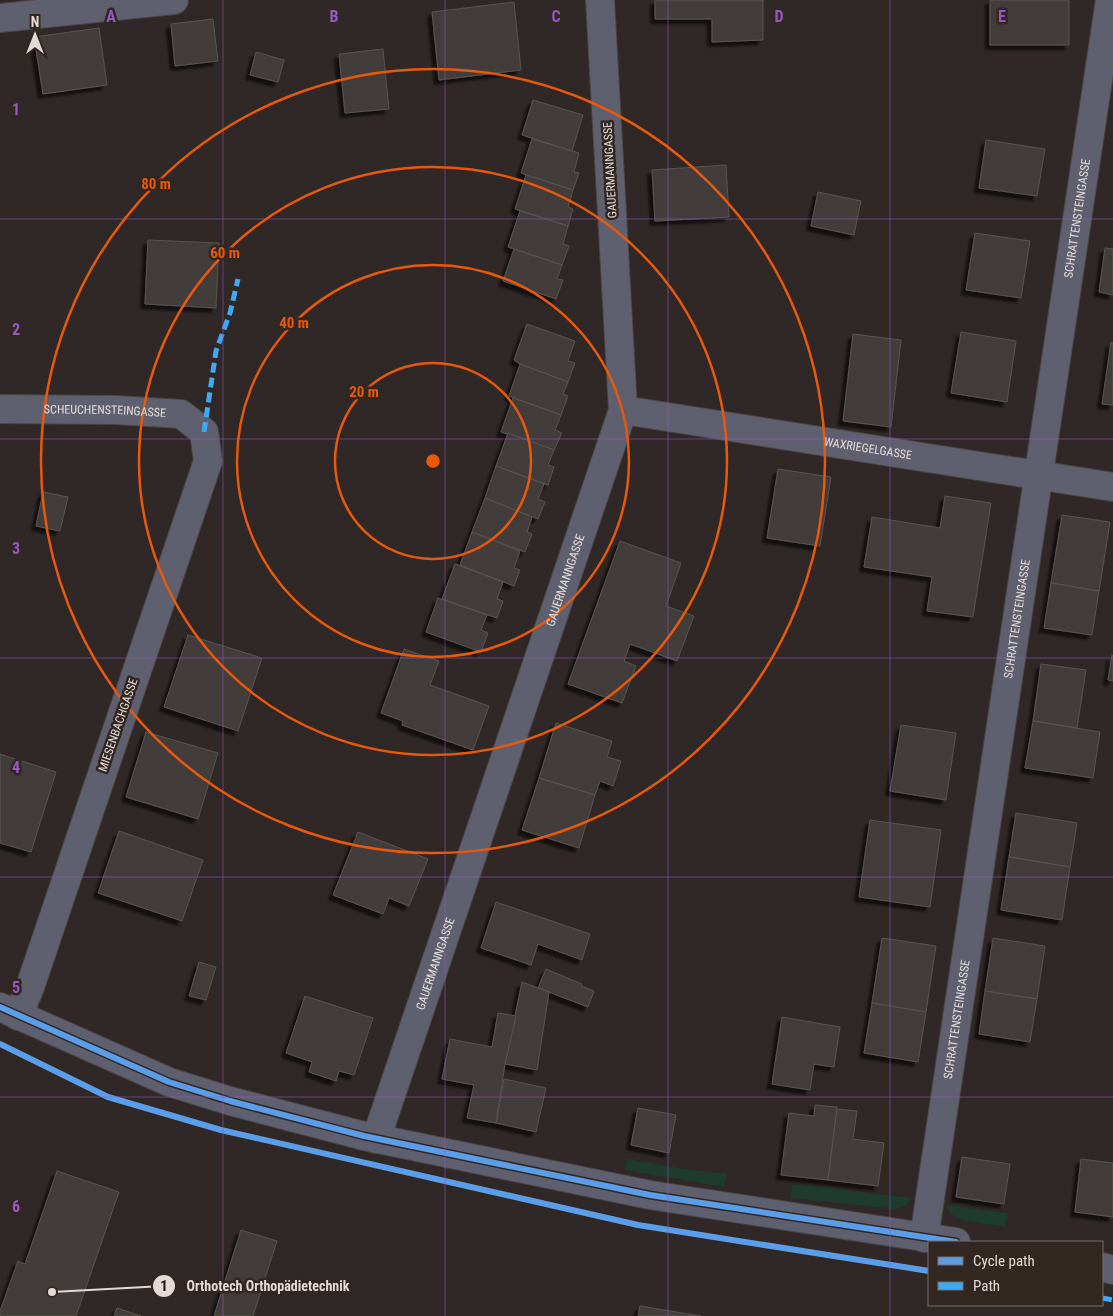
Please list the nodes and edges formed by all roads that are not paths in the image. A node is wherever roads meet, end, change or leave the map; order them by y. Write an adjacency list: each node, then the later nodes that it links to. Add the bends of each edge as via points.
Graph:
1 (174, 0): 4 (street)
2 (600, 0): 6 (street, GAUERMANNGASSE)
3 (1110, 0): 8 (street, SCHRATTENSTEINGASSE)
4 (0, 18)
5 (0, 409): 7 (street, SCHEUCHENSTEINGASSE, via 181,414)
6 (623, 410): 8 (street, WAXRIEGELGASSE); 11 (street, GAUERMANNGASSE)
7 (204, 432): 10 (street, MIESENBACHGASSE, via 208,461 30,987)
8 (1039, 476): 9 (street, WAXRIEGELGASSE); 12 (street, SCHRATTENSTEINGASSE)
9 (1113, 487)
10 (9, 1011): 11 (street, via 169,1082)
11 (376, 1139): 12 (street, via 650,1194)
12 (924, 1238): 13 (street)
13 (948, 1241)

